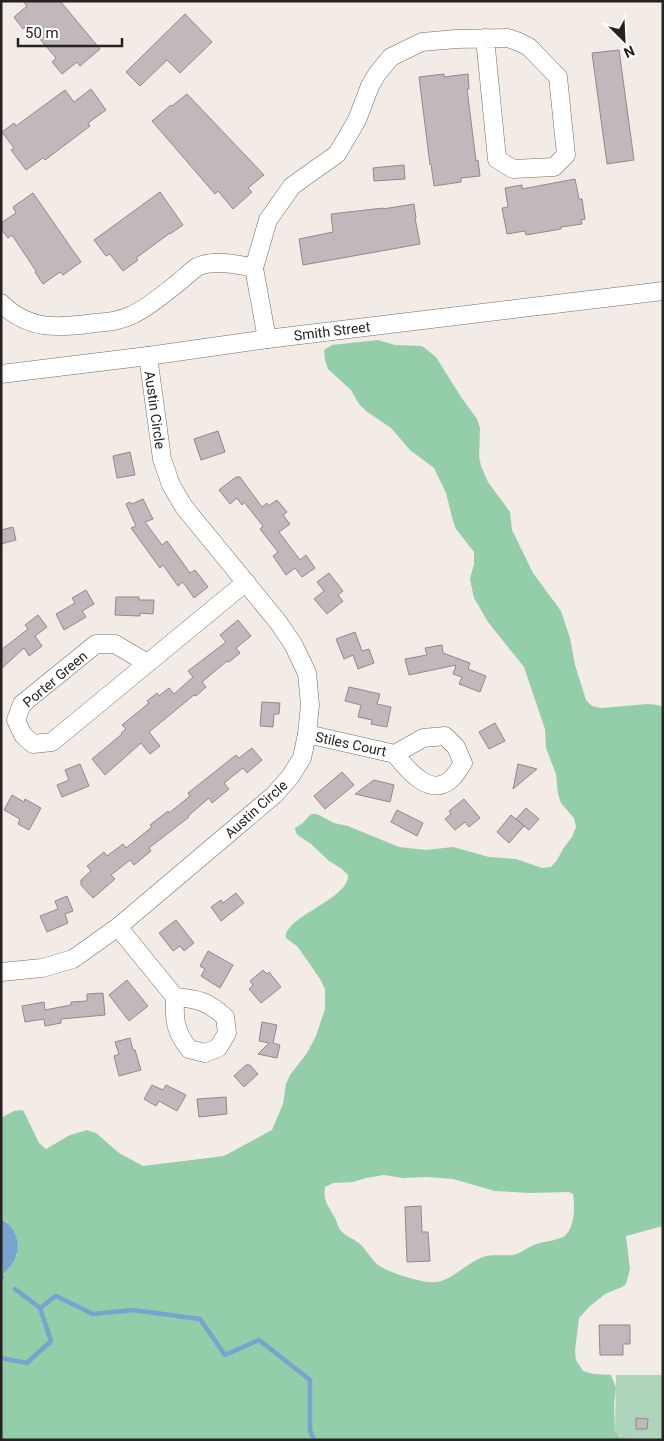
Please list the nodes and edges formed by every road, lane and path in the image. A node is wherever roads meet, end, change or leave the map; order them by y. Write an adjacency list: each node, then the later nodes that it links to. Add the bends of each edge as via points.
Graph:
1 (485, 38): 1 (street, via 508,38 520,42 558,77 566,155 554,167 513,169 497,159); 2 (street, via 422,42 391,57 370,86 357,120 337,154 292,186 268,220)
2 (254, 268): 4 (street, via 233,263 198,267 141,310 117,321 47,327 24,319); 5 (street)
3 (663, 291): 5 (street, Smith Street)
4 (1, 303)
5 (266, 339): 6 (street, Smith Street)
6 (148, 356): 7 (street, Smith Street); 8 (street, Austin Circle, via 162,459 171,485 184,507)
7 (1, 374)
8 (246, 582): 9 (street, Porter Green); 10 (street, Austin Circle, via 293,644 307,673)
9 (147, 663): 9 (street, Porter Green, via 52,742 33,744 22,735 16,720 22,704 96,644 115,644)
10 (308, 734): 11 (street, Stiles Court); 12 (street, Austin Circle, via 302,758 274,795)
11 (395, 754)
12 (118, 927): 13 (street, Austin Circle, via 73,959 42,968); 14 (street)
13 (1, 972)
14 (175, 997)

